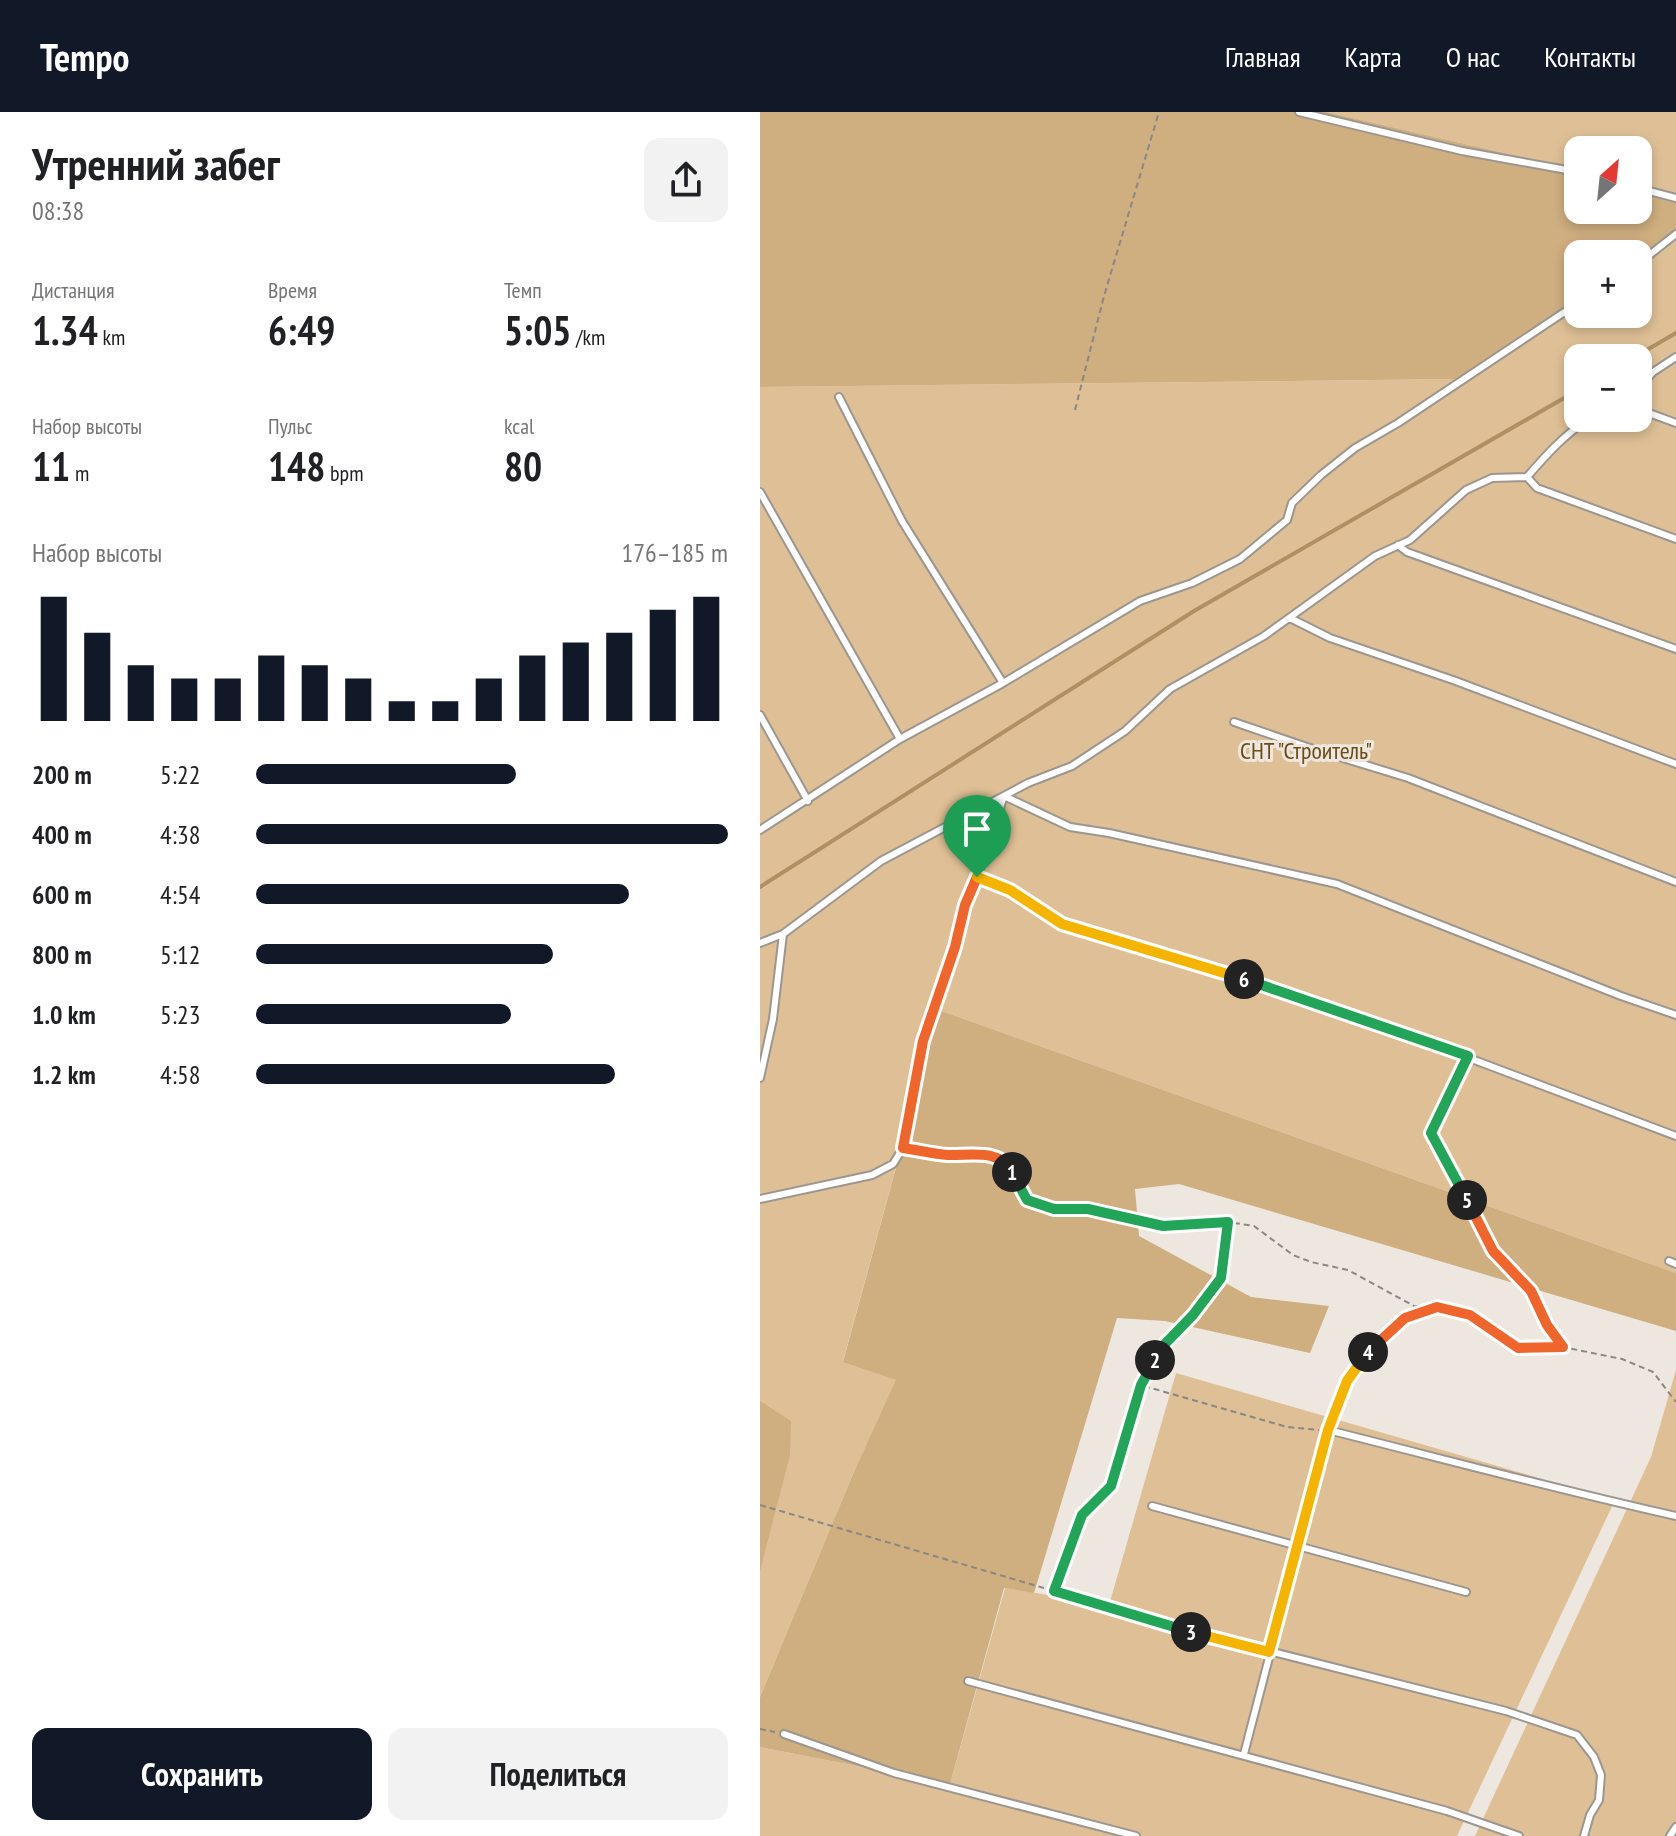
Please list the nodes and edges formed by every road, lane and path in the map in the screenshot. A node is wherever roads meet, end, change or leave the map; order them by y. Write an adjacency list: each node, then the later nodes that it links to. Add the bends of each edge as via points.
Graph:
1 (1159, 112): 12 (path)
2 (1299, 112): 3 (lane)
3 (1564, 169)
4 (1652, 192): 5 (lane)
5 (1676, 198)
6 (1676, 234): 7 (lane)
7 (1652, 253)
8 (1564, 312): 22 (lane, via 1355,448 1292,503 1287,520 1240,559 1140,601)
9 (1676, 357): 10 (lane)
10 (1652, 373)
11 (839, 397): 22 (lane, via 902,521)
12 (1075, 410)
13 (1652, 414): 14 (lane)
14 (1676, 423)
15 (1571, 432): 16 (lane)
16 (1527, 477): 18 (lane, via 1537,488); 19 (lane, via 1492,478 1466,490)
17 (760, 492): 25 (lane)
18 (1676, 539)
19 (1398, 545): 20 (lane); 21 (lane)
20 (1290, 618): 26 (lane, via 1330,638); 27 (lane, via 1170,689 1125,731 1072,766)
21 (1676, 649)
22 (1003, 683): 25 (lane)
23 (760, 715): 28 (lane)
24 (1234, 722): 31 (lane, via 1408,778)
25 (900, 739): 28 (lane)
26 (1676, 764)
27 (1004, 796): 30 (lane); 32 (lane, via 881,861); 34 (lane, via 1070,827 1337,884)
28 (808, 801): 29 (lane)
29 (760, 830)
30 (977, 877): 35 (lane, via 1010,890 1062,924 1289,993); 38 (lane, via 923,1041)
31 (1676, 882)
32 (783, 934): 33 (lane); 36 (lane)
33 (760, 943)
34 (1676, 1015)
35 (1468, 1056): 37 (lane); 42 (path, via 1431,1133 1493,1251 1531,1291)
36 (760, 1078)
37 (1676, 1136)
38 (903, 1148): 39 (lane, via 893,1164 872,1175); 40 (path, via 948,1155 983,1153 1009,1165 1027,1200 1054,1209 1088,1209 1163,1226)
39 (760, 1199)
40 (1228, 1222): 41 (path, via 1254,1226 1293,1255 1348,1270 1414,1306); 43 (path, via 1221,1278 1161,1348)
41 (1437, 1307): 42 (path, via 1470,1315 1518,1348); 45 (path, via 1405,1318 1372,1347 1347,1381)
42 (1563, 1347): 44 (path, via 1622,1359 1653,1372)
43 (1141, 1385): 45 (path, via 1287,1427); 50 (path, via 1111,1486 1082,1515)
44 (1676, 1402)
45 (1328, 1430): 48 (lane); 49 (lane)
46 (760, 1505): 50 (path)
47 (1152, 1506): 49 (lane)
48 (1676, 1516)
49 (1298, 1546): 51 (lane); 52 (lane)
50 (1054, 1591): 52 (lane)
51 (1466, 1592)
52 (1269, 1652): 56 (lane); 60 (lane, via 1506,1711 1577,1735 1601,1775 1599,1800)
53 (968, 1681): 56 (lane)
54 (760, 1729): 55 (path)
55 (784, 1734): 58 (lane, via 894,1773)
56 (1244, 1754): 59 (lane)
57 (1676, 1827): 61 (lane)
58 (1136, 1836)
59 (1519, 1836)
60 (1584, 1836)
61 (1670, 1836)

